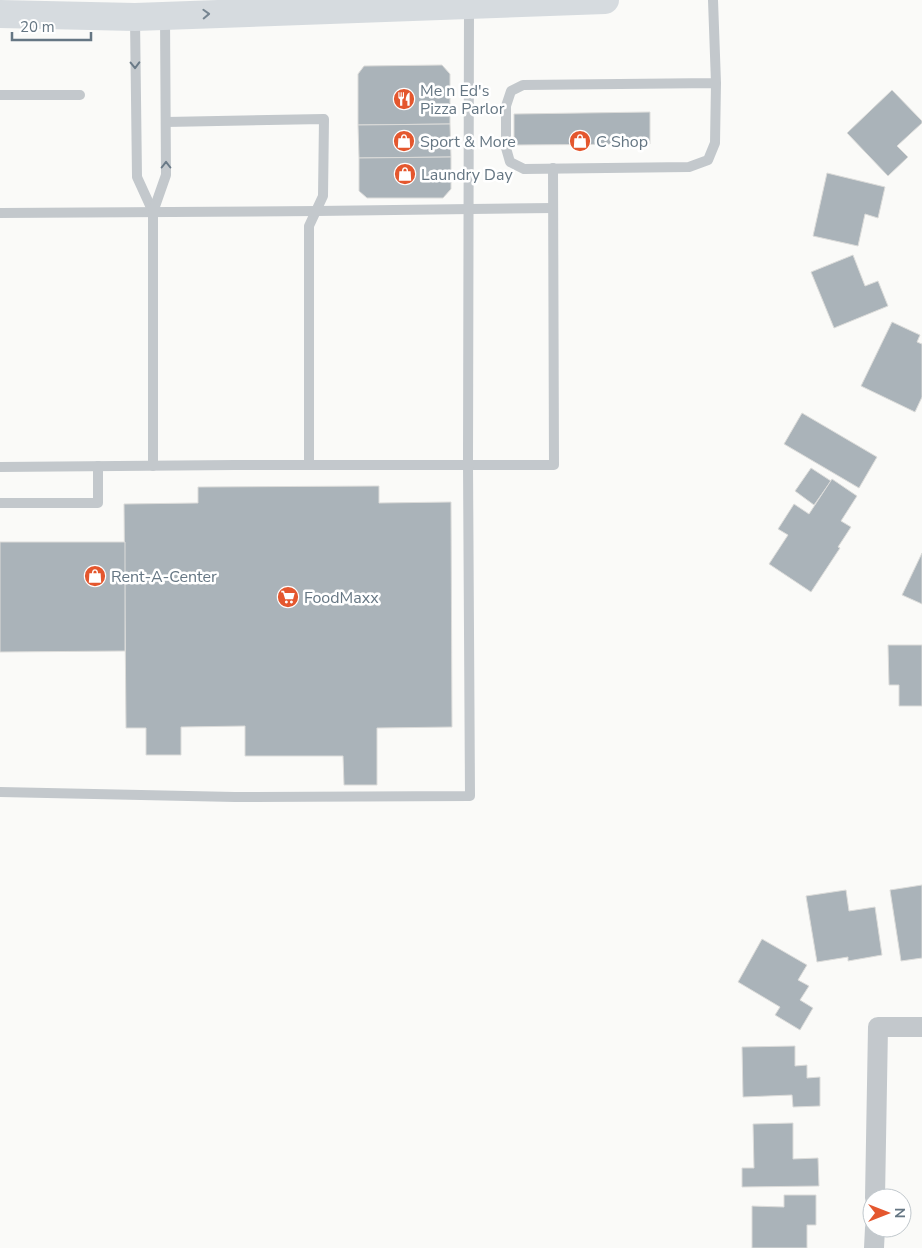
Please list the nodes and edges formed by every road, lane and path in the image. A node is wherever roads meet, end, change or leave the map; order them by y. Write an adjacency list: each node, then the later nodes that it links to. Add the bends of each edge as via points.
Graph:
1 (605, 0): 3 (main road)
2 (713, 0): 7 (lane)
3 (470, 3): 5 (main road, one-way to 3); 13 (lane)
4 (0, 14): 6 (main road)
5 (165, 16): 6 (main road); 10 (lane)
6 (135, 17): 16 (lane, one-way to 16, via 137,177)
7 (716, 83): 11 (lane, via 715,143 708,160 689,167); 11 (lane, via 523,85 511,91 506,106 506,148 510,162 524,169)
8 (0, 94): 9 (lane)
9 (80, 95)
10 (166, 122): 14 (lane, via 324,119 323,196); 16 (lane, one-way to 10, via 166,175)
11 (553, 168): 12 (lane)
12 (553, 208): 13 (lane); 18 (lane, via 554,464)
13 (468, 209): 14 (lane); 18 (lane)
14 (317, 211): 16 (lane); 17 (lane, via 309,226)
15 (0, 212): 16 (lane)
16 (153, 212): 20 (lane)
17 (309, 464): 18 (lane); 20 (lane)
18 (468, 464): 23 (lane, via 470,796 235,797)
19 (98, 466): 20 (lane); 21 (lane); 22 (lane, via 98,503)
20 (153, 466)
21 (0, 467)
22 (0, 503)
23 (0, 792)
24 (922, 1027): 25 (street, via 878,1027)
25 (875, 1188)

